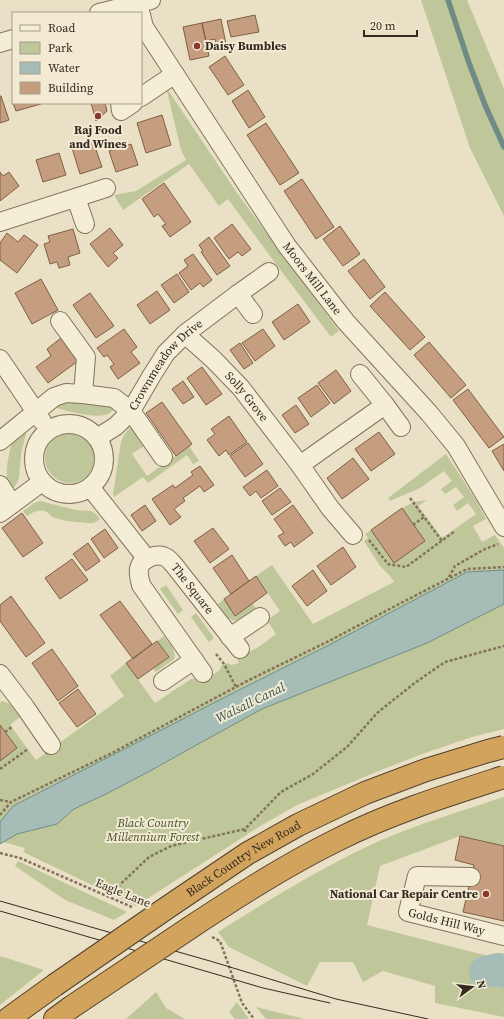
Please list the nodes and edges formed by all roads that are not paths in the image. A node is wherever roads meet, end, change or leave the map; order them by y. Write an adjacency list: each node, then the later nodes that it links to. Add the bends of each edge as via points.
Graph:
1 (142, 6): 2 (street); 5 (street, Moors Mill Lane, via 144,27)
2 (105, 12)
3 (12, 39): 4 (street)
4 (0, 43)
5 (175, 74): 6 (street); 34 (street, Moors Mill Lane, via 287,246 346,322 456,446)
6 (142, 96)
7 (120, 104): 8 (street, via 121,111)
8 (132, 104)
9 (106, 188): 10 (street)
10 (76, 198): 11 (street); 12 (street)
11 (0, 222)
12 (85, 224)
13 (269, 272): 14 (street, Crownmeadow Drive)
14 (238, 294): 15 (street); 17 (street, Crownmeadow Drive)
15 (253, 314)
16 (60, 321): 20 (street, via 86,357)
17 (185, 334): 22 (street, Crownmeadow Drive, via 166,353); 29 (street, Solly Grove, via 241,388)
18 (0, 359): 23 (street)
19 (360, 374): 21 (street)
20 (83, 394): 22 (street, via 114,398); 23 (street, via 66,393 54,397)
21 (385, 405): 24 (street); 29 (street)
22 (131, 411): 26 (street, Crownmeadow Drive, via 116,426); 28 (street)
23 (35, 412): 25 (street); 27 (street)
24 (402, 427)
25 (48, 430): 26 (street, via 69,423 80,425); 30 (street, via 37,444 33,461)
26 (97, 438): 32 (street, via 104,459 102,470)
27 (0, 440)
28 (163, 457)
29 (300, 465): 35 (street, Solly Grove, via 330,508)
30 (42, 482): 32 (street, via 60,493 80,492); 33 (street)
31 (0, 485): 33 (street)
32 (90, 487): 36 (street)
33 (6, 508)
34 (504, 527)
35 (360, 537)
36 (147, 559): 37 (street, The Square, via 156,556 168,558 230,646); 39 (street, via 139,567 141,585 199,666)
37 (260, 617)
38 (2, 680): 40 (street, via 25,707)
39 (163, 681)
40 (51, 745)
41 (504, 747): 46 (highway, Black Country New Road, bridge, via 426,770 365,793 298,825 248,853)
42 (504, 777): 45 (highway, bridge, via 372,824 293,863 236,898)
43 (471, 877): 44 (street, Golds Hill Way, via 417,876 408,912)
44 (504, 936)
45 (63, 1014)
46 (8, 1019)

